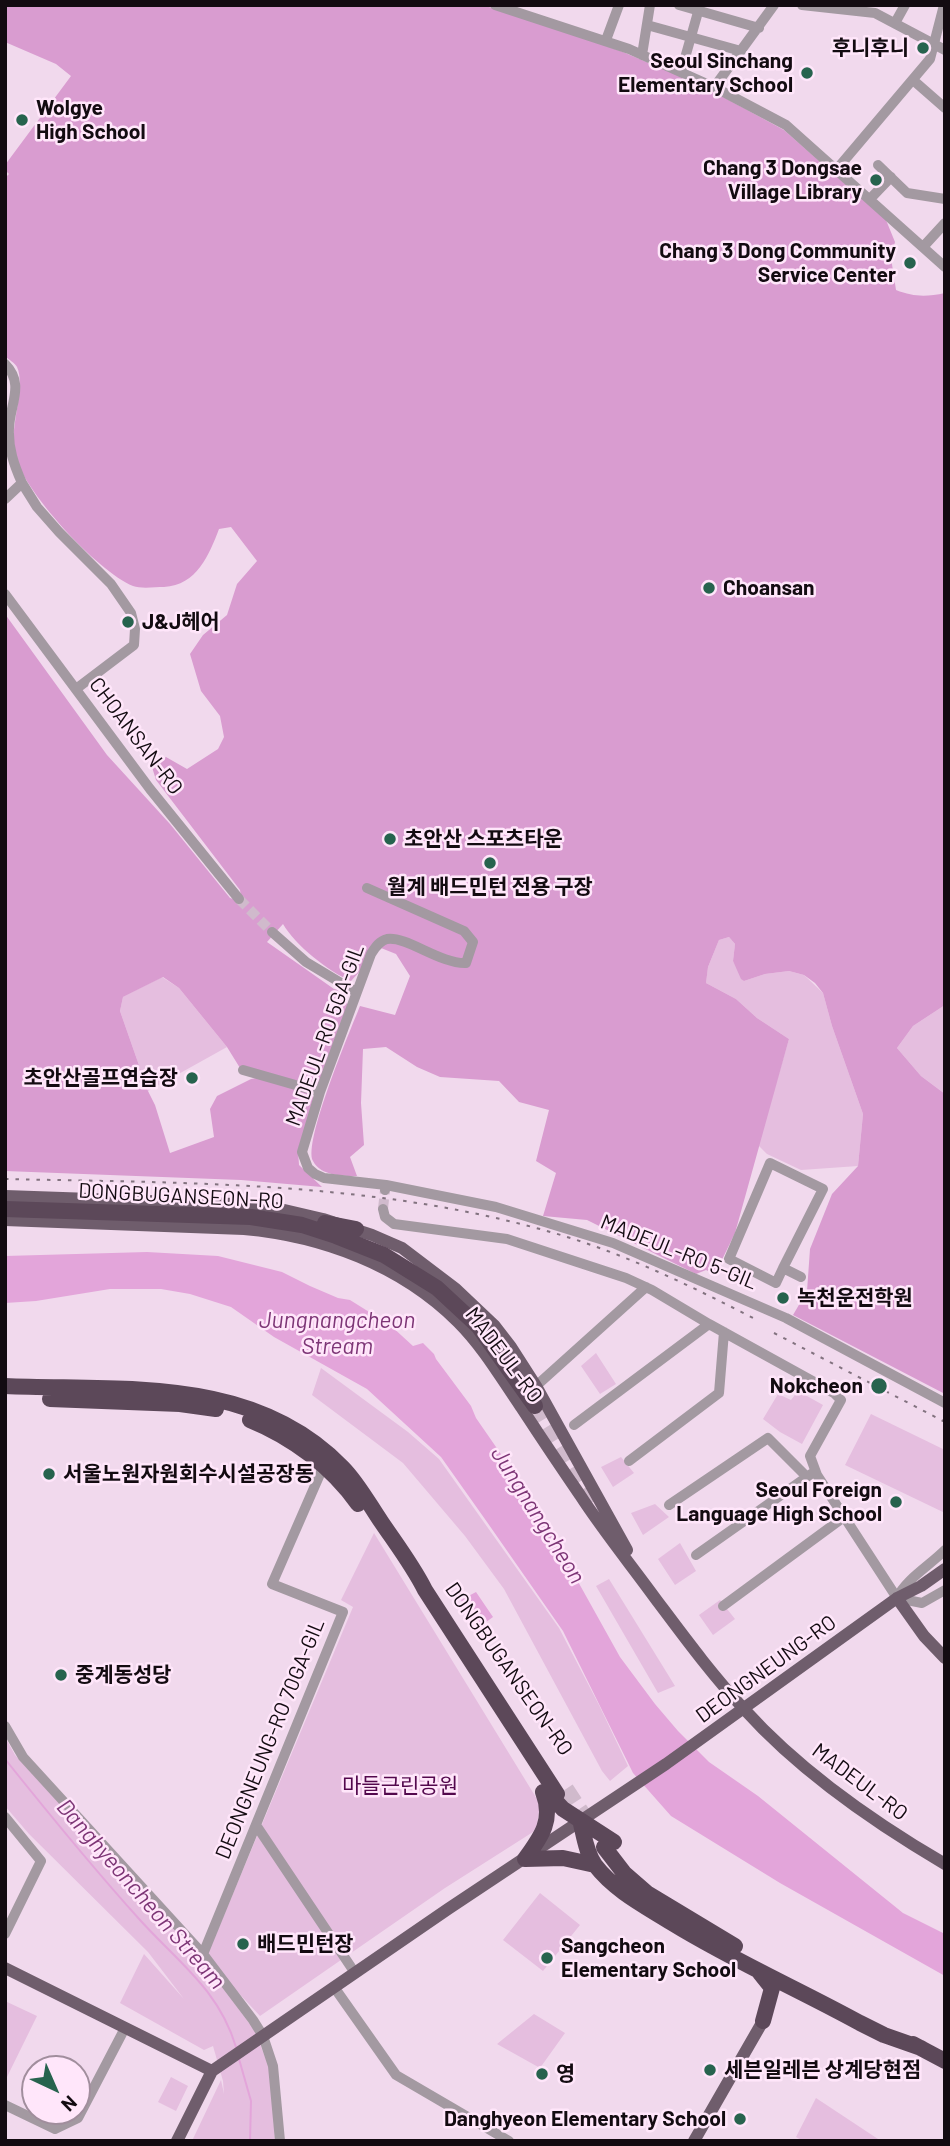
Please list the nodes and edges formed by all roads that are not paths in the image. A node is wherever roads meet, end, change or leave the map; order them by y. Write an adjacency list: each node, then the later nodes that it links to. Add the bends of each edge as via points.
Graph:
1 (495, 5): 14 (street)
2 (542, 5): 14 (street)
3 (650, 5): 16 (street)
4 (679, 5): 11 (street)
5 (774, 5): 17 (street)
6 (802, 5): 10 (street)
7 (905, 5): 15 (street)
8 (616, 6): 19 (street)
9 (943, 6): 20 (street)
10 (828, 7): 12 (street)
11 (699, 8): 17 (street); 18 (street)
12 (847, 8): 13 (street)
13 (882, 10): 15 (street)
14 (537, 18): 19 (street)
15 (895, 23): 20 (street)
16 (647, 25): 18 (street); 23 (street)
17 (759, 28): 22 (street)
18 (691, 36): 22 (street); 24 (street)
19 (606, 40): 23 (street)
20 (933, 43): 21 (street); 25 (street, via 930,59)
21 (945, 50)
22 (741, 51): 26 (street)
23 (642, 55): 24 (street)
24 (681, 72): 26 (street)
25 (913, 80): 27 (street); 29 (street)
26 (716, 88): 29 (street, via 786,125)
27 (945, 108)
28 (878, 164): 30 (street)
29 (837, 169): 31 (street)
30 (891, 177): 31 (street); 32 (street, via 906,192)
31 (870, 199): 34 (street)
32 (945, 199)
33 (945, 223): 34 (street)
34 (923, 247): 35 (street)
35 (945, 267)
36 (5, 364): 37 (street, via 17,393 9,449)
37 (22, 483): 38 (street); 40 (street, via 131,613 134,645)
38 (5, 499)
39 (5, 594): 40 (street, CHOANSAN-RO)
40 (76, 689): 42 (street, CHOANSAN-RO)
41 (366, 888): 44 (street, MADEUL-RO 5GA-GIL, via 443,920 464,931 473,942 466,964 454,964 388,939 371,954)
42 (239, 899)
43 (272, 932): 44 (street, via 306,962)
44 (356, 992): 46 (street, MADEUL-RO 5GA-GIL)
45 (243, 1070): 46 (street)
46 (320, 1092): 47 (street, MADEUL-RO 5GA-GIL, via 302,1152 308,1168 324,1178)
47 (385, 1188): 62 (street, MADEUL-RO 5-GIL, via 496,1207 613,1243 786,1318)
48 (5, 1196): 53 (main road, MADEUL-RO, via 264,1205)
49 (5, 1209): 51 (highway, DONGBUGANSEON-RO)
50 (383, 1209): 56 (street, via 389,1222 402,1226 507,1239)
51 (209, 1214): 53 (highway, via 260,1211); 63 (highway, DONGBUGANSEON-RO, via 318,1229 414,1272 479,1327)
52 (5, 1220): 66 (main road, MADEUL-RO, via 262,1230 315,1241 356,1256 421,1290 458,1322)
53 (356, 1229): 60 (main road, MADEUL-RO, via 412,1255 457,1289 494,1325)
54 (783, 1268): 54 (street, via 776,1283 729,1259 770,1163 823,1189); 55 (street)
55 (801, 1278)
56 (646, 1287): 57 (street); 60 (street, MADEUL-RO)
57 (709, 1324): 58 (street); 64 (street)
58 (724, 1332): 67 (street, via 719,1393); 69 (street, via 823,1385 841,1400 810,1456)
59 (5, 1386): 72 (highway, DONGBUGANSEON-RO, via 178,1392 240,1404 296,1430 333,1458 353,1478)
60 (536, 1386): 65 (main road, MADEUL-RO)
61 (5, 1397): 68 (highway, via 208,1407 260,1424)
62 (945, 1404)
63 (534, 1406)
64 (574, 1425)
65 (567, 1443): 66 (main road, via 564,1455); 78 (main road, MADEUL-RO)
66 (549, 1450): 78 (main road, MADEUL-RO)
67 (629, 1461)
68 (324, 1465): 72 (highway, via 376,1529); 88 (street, DEONGNEUNG-RO 70GA-GIL, via 272,1584 343,1612)
69 (811, 1474): 70 (street, via 768,1438); 71 (street); 74 (street)
70 (668, 1505)
71 (844, 1517): 80 (street); 81 (street)
72 (396, 1542): 76 (highway, DONGBUGANSEON-RO)
73 (945, 1550): 80 (street, via 903,1585)
74 (696, 1555)
75 (945, 1569): 80 (main road, DEONGNEUNG-RO)
76 (417, 1573): 79 (highway, DONGBUGANSEON-RO); 79 (highway, DONGBUGANSEON-RO, via 490,1675 562,1791)
77 (945, 1590): 80 (street, via 922,1603)
78 (652, 1593): 83 (main road, MADEUL-RO)
79 (430, 1597): 85 (highway, via 456,1652)
80 (897, 1598): 82 (main road); 83 (main road, DEONGNEUNG-RO)
81 (723, 1606)
82 (945, 1658)
83 (744, 1709): 87 (main road, DEONGNEUNG-RO); 91 (main road, MADEUL-RO, via 849,1801)
84 (5, 1726): 96 (street, via 23,1757)
85 (538, 1781): 87 (highway); 90 (highway, via 548,1809 546,1824)
86 (5, 1818): 93 (street, via 41,1861)
87 (580, 1820): 89 (highway); 89 (highway, via 587,1849); 90 (main road, DEONGNEUNG-RO)
88 (256, 1825): 96 (street, DEONGNEUNG-RO 70GA-GIL); 99 (street)
89 (603, 1852): 90 (highway); 92 (highway, via 622,1882); 94 (highway, via 619,1889); 95 (highway, via 647,1893)
90 (525, 1859): 99 (main road, DEONGNEUNG-RO)
91 (945, 1864)
92 (674, 1916): 94 (highway); 95 (highway)
93 (5, 1934)
94 (708, 1944): 97 (highway)
95 (737, 1947): 97 (highway)
96 (203, 1954): 104 (street)
97 (753, 1962): 101 (highway); 102 (highway, via 772,1988); 105 (highway)
98 (5, 1968): 103 (main road)
99 (355, 1973): 100 (main road, DEONGNEUNG-RO)
100 (334, 1987): 104 (main road, DEONGNEUNG-RO); 111 (street, via 396,2075)
101 (800, 1991): 102 (highway, via 776,2003); 105 (highway, via 884,2035)
102 (763, 2021): 112 (main road)
103 (125, 2028): 107 (main road); 108 (street, via 78,2119 55,2129)
104 (259, 2039): 107 (main road, DEONGNEUNG-RO); 110 (street, via 273,2066)
105 (921, 2048): 106 (highway)
106 (945, 2061)
107 (217, 2068): 109 (main road)
108 (5, 2105)
109 (177, 2141)
110 (280, 2141)
111 (509, 2141)
112 (694, 2141)

